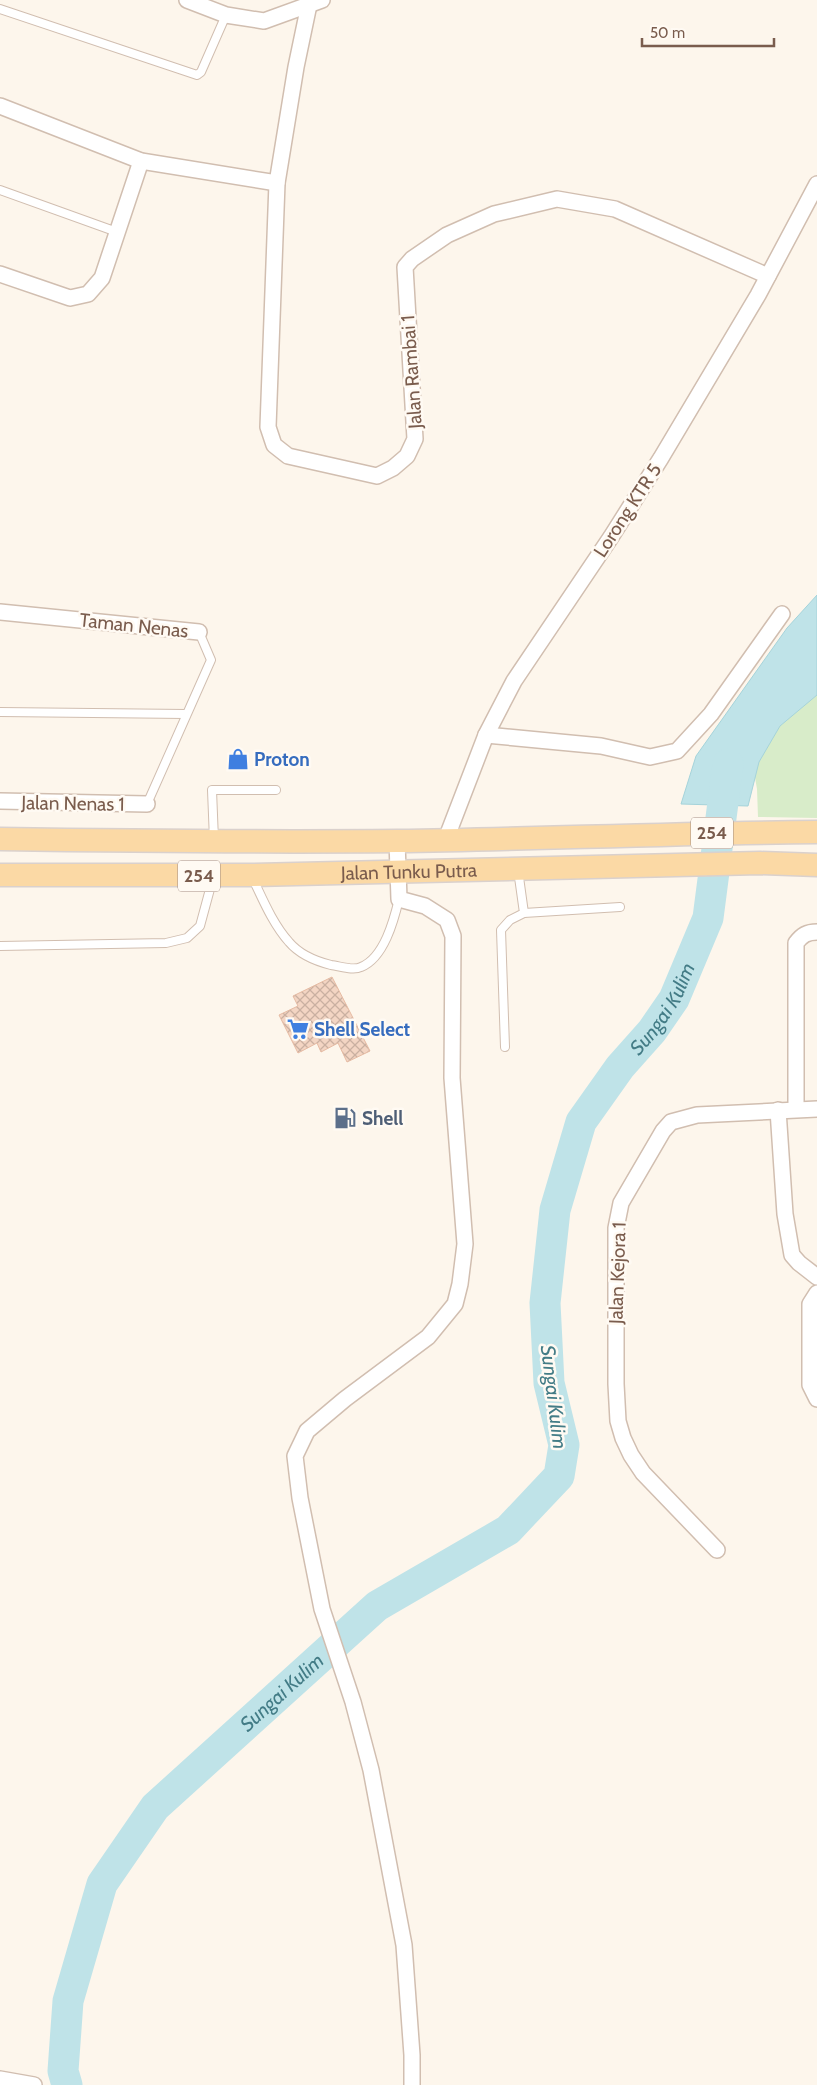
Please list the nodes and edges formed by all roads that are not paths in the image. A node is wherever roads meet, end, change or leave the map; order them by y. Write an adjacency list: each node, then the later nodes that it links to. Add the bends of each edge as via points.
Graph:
1 (187, 0): 3 (street)
2 (311, 1): 5 (street, via 264,20); 8 (street, Jalan Rambai 1, via 296,67)
3 (212, 4): 5 (street)
4 (0, 9): 5 (lane, via 197,75)
5 (226, 15)
6 (0, 106): 7 (street)
7 (142, 161): 8 (street); 11 (street)
8 (277, 183): 13 (street, Jalan Rambai 1, via 268,427 274,446 288,456 377,476 408,456 415,439 405,267 447,234 494,214 557,198 615,210)
9 (817, 184): 13 (street, Lorong KTR 5)
10 (0, 190): 11 (lane)
11 (117, 232): 12 (street, via 102,278 88,294 70,298)
12 (0, 274)
13 (768, 276): 19 (street, Lorong KTR 5, via 661,458 514,681)
14 (0, 612): 16 (street, Taman Nenas)
15 (782, 614): 19 (street, via 711,714 677,750 650,758 601,746)
16 (199, 632): 18 (lane, Taman Nenas, via 211,660)
17 (0, 712): 18 (lane)
18 (186, 714): 22 (lane, Taman Nenas)
19 (486, 734): 24 (street, Lorong KTR 5)
20 (276, 790): 27 (lane, via 212,790)
21 (0, 801): 22 (street, Jalan Nenas 1)
22 (147, 804)
23 (817, 832): 24 (main road, Jalan Tunku Putra / 254)
24 (446, 839): 26 (main road, Jalan Tunku Putra / 254)
25 (0, 840): 27 (main road, Jalan Tunku Putra / 254)
26 (397, 841): 27 (main road, Jalan Tunku Putra / 254); 30 (street)
27 (214, 842)
28 (817, 864): 29 (main road, Jalan Tunku Putra / 254)
29 (518, 868): 30 (main road, Jalan Tunku Putra / 254); 36 (lane)
30 (397, 870): 32 (main road, Jalan Tunku Putra / 254); 34 (street)
31 (0, 875): 33 (main road, Jalan Tunku Putra / 254)
32 (251, 875): 33 (main road, Jalan Tunku Putra / 254); 34 (lane, via 290,943 305,956 343,967 360,968 379,950 392,926)
33 (214, 876): 38 (lane, via 200,926 187,938 166,943)
34 (399, 899): 49 (street, via 425,906 447,920 453,936 452,1078 465,1244 460,1284 455,1304 428,1337 307,1431 295,1456 322,1609 353,1702 371,1770 404,1945)
35 (620, 908): 36 (lane)
36 (524, 913): 39 (lane, via 500,930)
37 (817, 932): 40 (street, via 808,932 796,943)
38 (0, 946)
39 (505, 1047)
40 (796, 1109): 41 (street, Jalan Kejora 1); 42 (street, Jalan Kejora 1)
41 (817, 1109)
42 (778, 1110): 43 (street, via 785,1214 792,1255); 46 (street, Jalan Kejora 1, via 697,1115 671,1122 662,1131 621,1203 616,1228 616,1384 618,1421 623,1438 643,1473)
43 (817, 1277)
44 (817, 1293): 45 (street, via 810,1304 810,1385)
45 (817, 1399)
46 (717, 1550)
47 (0, 2080): 48 (street)
48 (34, 2085)
49 (412, 2085)

